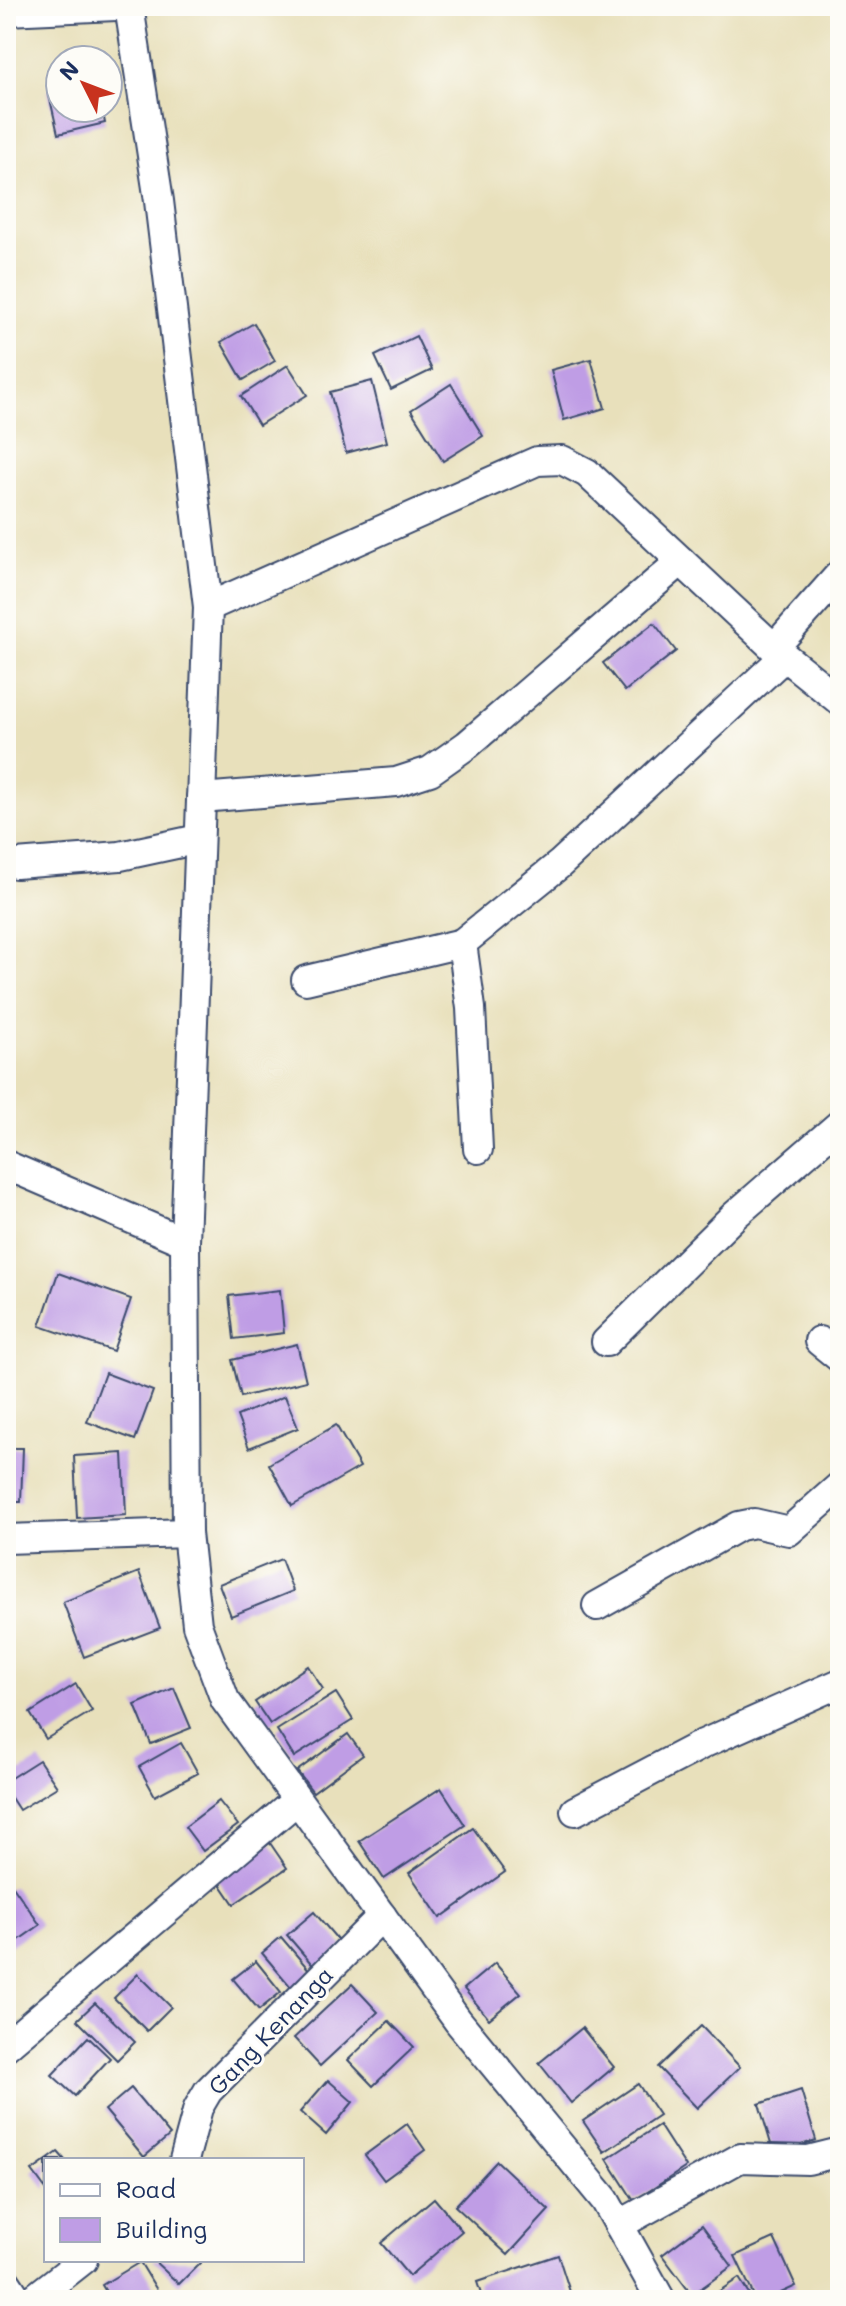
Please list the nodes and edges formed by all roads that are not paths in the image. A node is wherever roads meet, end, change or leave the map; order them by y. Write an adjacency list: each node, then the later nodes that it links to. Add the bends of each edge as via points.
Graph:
1 (116, 6): 3 (street)
2 (129, 6): 6 (street, via 159,201)
3 (6, 11)
4 (681, 561): 6 (street, via 587,473 562,460 537,461); 7 (street); 9 (street, via 430,771 396,782)
5 (840, 574): 7 (street)
6 (208, 607): 9 (street)
7 (779, 653): 8 (street); 12 (street, via 560,864)
8 (840, 701)
9 (201, 798): 10 (street)
10 (199, 839): 11 (street, via 120,856); 17 (street)
11 (6, 861)
12 (462, 943): 13 (street); 15 (street)
13 (306, 980)
14 (840, 1124): 18 (street, via 734,1216)
15 (478, 1149)
16 (6, 1165): 17 (street)
17 (185, 1242): 20 (street)
18 (606, 1342)
19 (840, 1486): 22 (street, via 789,1531 754,1523 739,1526)
20 (187, 1533): 21 (street); 24 (street, via 197,1625 225,1700)
21 (6, 1539)
22 (597, 1606)
23 (840, 1683): 25 (street, via 705,1743)
24 (297, 1800): 26 (street); 27 (street)
25 (575, 1811)
26 (382, 1916): 29 (street, Gang Kenanga, via 208,2091); 30 (street, via 458,2021 605,2200)
27 (6, 2046)
28 (840, 2152): 30 (street, via 808,2160 740,2158)
29 (185, 2158)
30 (619, 2225): 35 (street)
31 (80, 2262): 34 (street)
32 (6, 2282): 33 (street)
33 (18, 2300)
34 (32, 2300)
35 (661, 2300)

